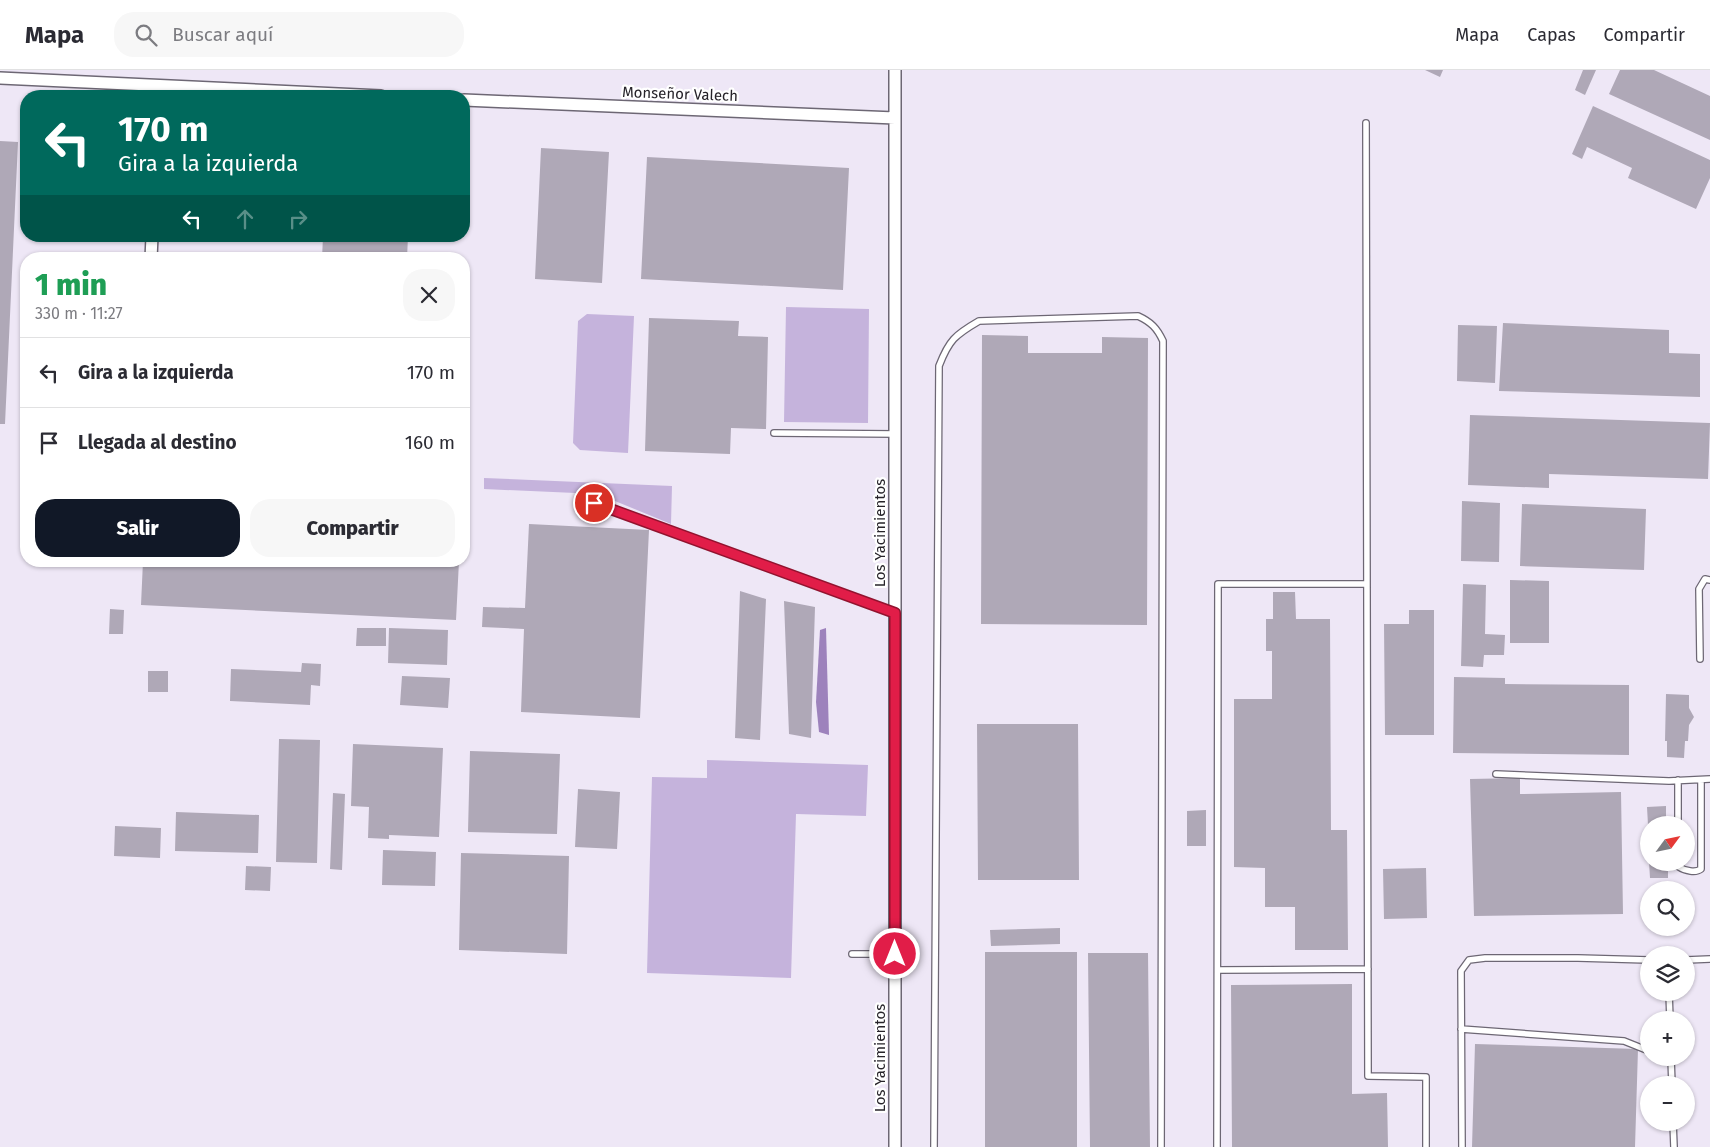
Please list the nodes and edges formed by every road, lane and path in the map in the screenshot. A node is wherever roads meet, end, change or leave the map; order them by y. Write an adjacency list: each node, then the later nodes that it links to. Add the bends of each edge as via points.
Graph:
1 (895, 70): 5 (street, Los Yacimientos)
2 (0, 78): 3 (street)
3 (136, 90)
4 (470, 100): 5 (street, Monseñor Valech)
5 (895, 118): 8 (street, Los Yacimientos)
6 (1366, 123): 11 (lane)
7 (774, 433): 8 (lane)
8 (896, 434): 12 (street, Los Yacimientos)
9 (594, 503): 12 (lane)
10 (1710, 580): 13 (lane, via 1705,579 1698,588)
11 (1367, 584): 25 (lane); 26 (lane, via 1218,584)
12 (895, 613): 21 (street, Los Yacimientos)
13 (1700, 659)
14 (1496, 774): 15 (lane)
15 (1678, 780): 16 (lane); 18 (lane)
16 (1701, 780): 17 (lane); 19 (lane, via 1702,868)
17 (1710, 780)
18 (1678, 816)
19 (1695, 871)
20 (852, 954): 21 (lane)
21 (895, 954): 30 (street, Los Yacimientos)
22 (1710, 959): 24 (lane)
23 (1640, 960): 27 (lane, via 1469,960 1461,971)
24 (1695, 960)
25 (1368, 969): 26 (lane); 34 (lane, via 1368,1076 1426,1077)
26 (1218, 970): 33 (lane)
27 (1461, 1029): 28 (lane, via 1624,1041); 35 (lane)
28 (1640, 1047)
29 (1673, 1131): 36 (lane)
30 (895, 1147)
31 (934, 1147): 32 (lane, via 939,366 948,344 979,321 1138,316 1157,328 1163,341)
32 (1161, 1147)
33 (1217, 1147)
34 (1426, 1147)
35 (1462, 1147)
36 (1674, 1147)

